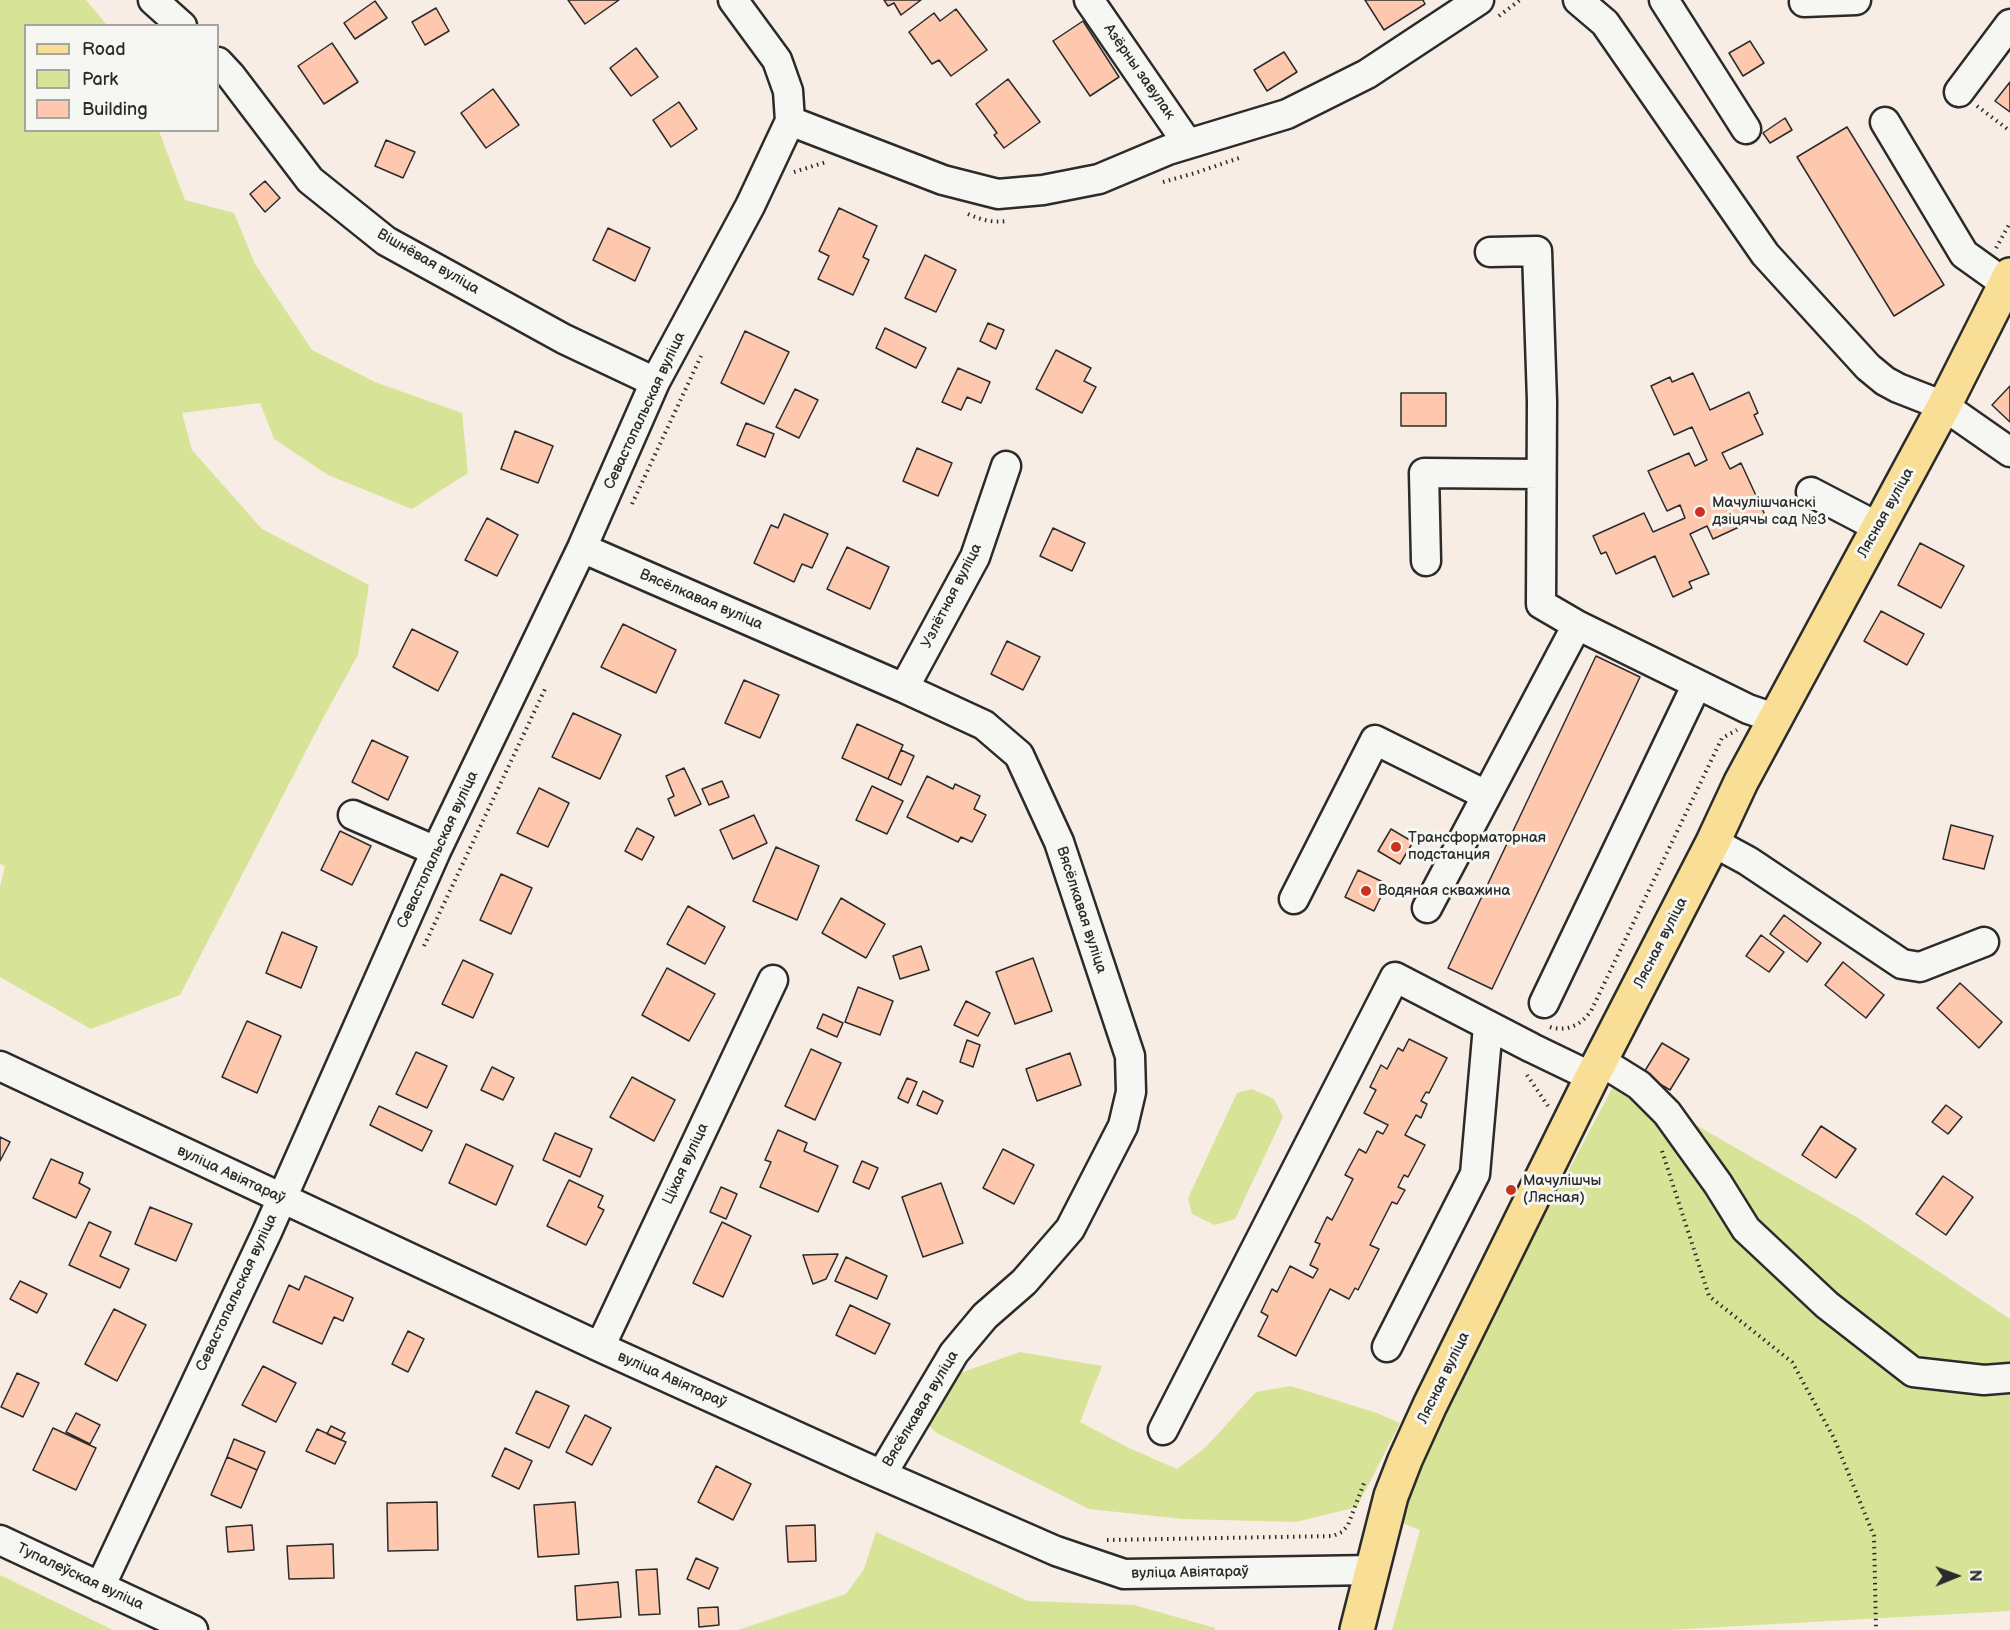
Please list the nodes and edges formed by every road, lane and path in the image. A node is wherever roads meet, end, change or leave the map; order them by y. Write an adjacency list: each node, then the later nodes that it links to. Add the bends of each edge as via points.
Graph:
1 (153, 0): 10 (street)
2 (733, 0): 14 (street, via 777,60 788,91)
3 (1089, 0): 18 (street, Азёрны завулак)
4 (1520, 0): 9 (path)
5 (1578, 0): 29 (street, via 1605,23 1765,254 1868,367 1898,388)
6 (1664, 0): 16 (street)
7 (1856, 0): 8 (street)
8 (1804, 2)
9 (1484, 11): 18 (street, via 1287,114)
10 (180, 24)
11 (2010, 24): 13 (street)
12 (219, 63): 28 (street, Вішнёвая вуліца, via 310,180 386,241 564,339)
13 (1959, 92): 17 (path)
14 (790, 121): 18 (street, via 943,180 998,194 1099,179); 28 (street, Севастопальская вуліца, via 750,206)
15 (1885, 122): 26 (street, via 1964,254)
16 (1746, 129)
17 (2010, 131)
18 (1188, 144)
19 (1248, 154): 22 (path)
20 (828, 162): 21 (path)
21 (784, 175)
22 (1152, 185)
23 (960, 211): 24 (path, via 980,219)
24 (1010, 220)
25 (1490, 252): 32 (street, via 1537,251)
26 (2008, 280): 29 (main road, Лясная вуліца)
27 (705, 345): 34 (path)
28 (655, 382): 36 (street, Севастопальская вуліца)
29 (1944, 406): 30 (street); 35 (main road, Лясная вуліца)
30 (2010, 452)
31 (1006, 466): 41 (street, Узлётная вуліца, via 975,557)
32 (1540, 474): 37 (street, via 1424,473); 38 (street, via 1541,604)
33 (1810, 492): 35 (street)
34 (631, 505)
35 (1878, 527): 42 (main road, Лясная вуліца)
36 (582, 548): 41 (street, Вясёлкавая вуліца); 46 (street, Севастопальская вуліца)
37 (1426, 561)
38 (1577, 625): 39 (street); 43 (street)
39 (1697, 684): 42 (street); 52 (street)
40 (546, 686): 50 (path)
41 (904, 688): 65 (street, Вясёлкавая вуліца, via 984,725 1018,754 1059,842 1130,1056 1131,1092 1123,1126 1070,1229 954,1353)
42 (1762, 714): 45 (main road, Лясная вуліца, via 1741,782); 54 (path, via 1722,738 1591,1011 1568,1029 1542,1024)
43 (1486, 795): 47 (street, via 1375,740); 48 (street)
44 (353, 815): 46 (street)
45 (1713, 842): 49 (street, via 1748,861 1902,964 1920,967); 56 (main road, Лясная вуліца)
46 (436, 851): 59 (street, Севастопальская вуліца)
47 (1294, 900)
48 (1427, 908)
49 (1984, 942)
50 (422, 951)
51 (773, 980): 60 (street, Ціхая вуліца)
52 (1544, 1003)
53 (1488, 1026): 54 (street); 61 (street, via 1475,1174); 63 (street, via 1395,977)
54 (1532, 1048): 56 (street); 57 (path, via 1524,1072 1549,1106)
55 (0, 1066): 59 (street, вуліца Авіятараў)
56 (1597, 1070): 62 (street, via 1639,1085 1667,1113 1746,1229 1835,1312 1913,1371 1983,1380); 66 (main road, Лясная вуліца, via 1405,1460)
57 (1544, 1117)
58 (1660, 1148): 73 (path, via 1709,1296 1792,1362 1834,1438 1874,1536)
59 (280, 1198): 60 (street, вуліца Авіятараў); 70 (street, Севастопальская вуліца)
60 (600, 1347): 65 (street, вуліца Авіятараў)
61 (1387, 1347)
62 (2010, 1378)
63 (1163, 1430)
64 (1369, 1473): 66 (path)
65 (882, 1474): 69 (street, вуліца Авіятараў, via 1056,1551 1124,1574)
66 (1377, 1490): 68 (path, via 1342,1532 1333,1536); 69 (main road, Лясная вуліца)
67 (0, 1540): 70 (street, Тупалеўская вуліца)
68 (1105, 1540)
69 (1373, 1569): 72 (main road, Лясная вуліца)
70 (100, 1587): 71 (street, Тупалеўская вуліца)
71 (193, 1630)
72 (1357, 1630)
73 (1876, 1630)

